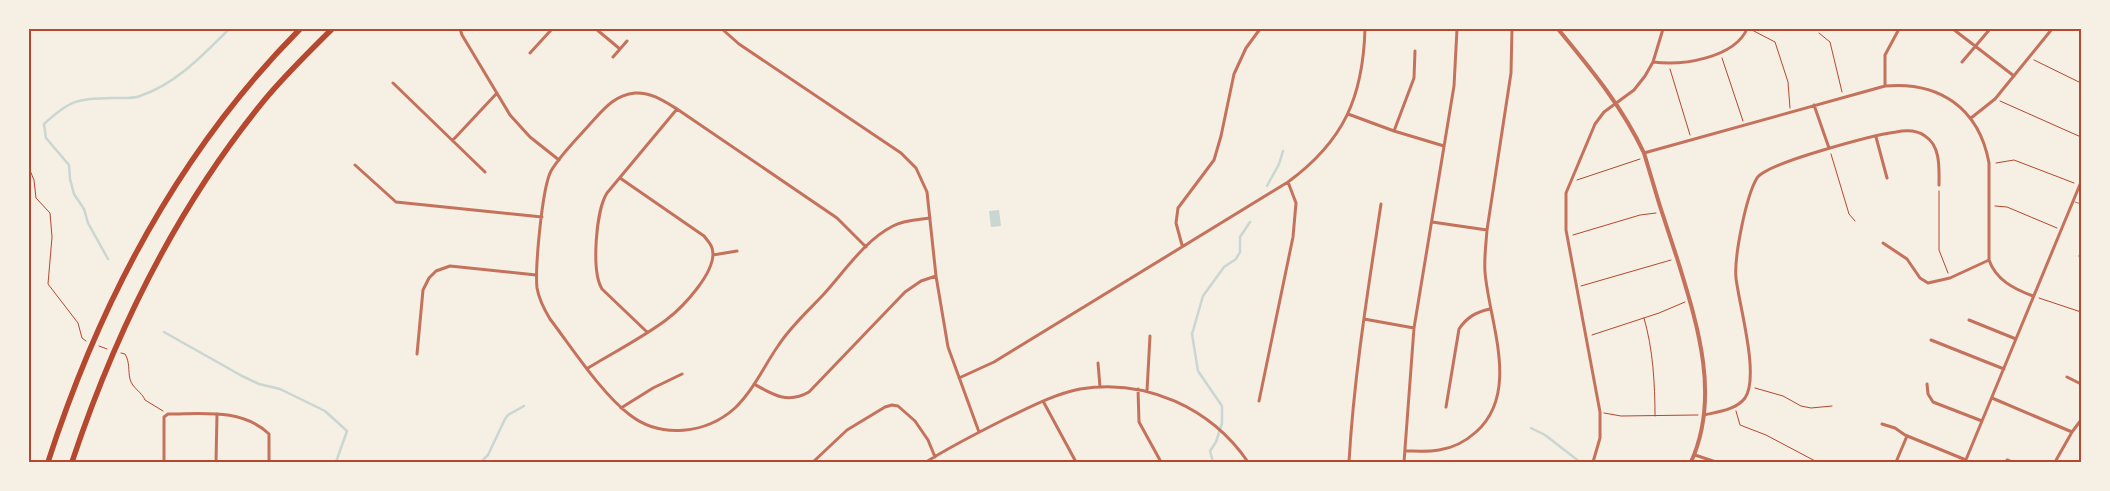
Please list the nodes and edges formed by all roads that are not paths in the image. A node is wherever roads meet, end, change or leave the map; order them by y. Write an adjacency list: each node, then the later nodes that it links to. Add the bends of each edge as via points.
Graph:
1 (300, 29): 104 (highway, via 212,131 146,233 74,385)
2 (332, 29): 105 (highway, via 263,102 199,189 153,267 90,408)
3 (460, 29): 29 (street)
4 (552, 29): 22 (street)
5 (596, 29): 20 (street)
6 (722, 29): 53 (street, via 739,44 902,153 923,179)
7 (1260, 29): 57 (street, via 1246,48 1234,74 1214,160 1178,208 1176,223)
8 (1365, 29): 33 (street, via 1362,67)
9 (1457, 29): 38 (street, via 1454,86)
10 (1512, 29): 55 (street, via 1511,73)
11 (1558, 29): 30 (street)
12 (1663, 29): 24 (street)
13 (1748, 29): 24 (street, via 1740,41 1720,52 1684,63)
14 (1899, 29): 28 (street, via 1885,55)
15 (1953, 29): 19 (street)
16 (1990, 29): 19 (street)
17 (2052, 29): 26 (street)
18 (626, 41): 20 (street)
19 (1976, 47): 25 (street); 26 (street)
20 (620, 49): 23 (street)
21 (1415, 51): 35 (street, via 1414,78)
22 (530, 54)
23 (613, 57)
24 (1653, 62): 30 (street, via 1634,90)
25 (1962, 62)
26 (2014, 76): 34 (street, via 1995,99)
27 (393, 83): 37 (street)
28 (1885, 86): 31 (street); 34 (street, via 1902,84 1929,89 1946,97)
29 (498, 93): 37 (street); 41 (street, via 521,128)
30 (1617, 104): 40 (street); 116 (street, via 1604,112 1595,124 1570,182 1565,206 1567,237 1600,412 1600,438)
31 (1814, 105): 39 (street); 40 (street)
32 (677, 109): 41 (street, via 646,94 626,94 608,104); 44 (street); 58 (street, via 836,218)
33 (1348, 114): 35 (street); 46 (street, via 1329,146)
34 (1970, 118): 61 (street, via 1983,140 1989,163)
35 (1394, 131): 38 (street)
36 (1876, 137): 39 (street); 45 (street); 48 (street, via 1906,131 1927,137 1938,156)
37 (453, 140): 43 (street)
38 (1444, 146): 54 (street)
39 (1829, 148): 92 (street, via 1765,170 1757,178 1736,262 1750,370 1749,387 1745,398 1735,406)
40 (1644, 155): 92 (street, via 1690,300 1704,364)
41 (559, 160): 52 (street, via 548,179)
42 (355, 165): 52 (street, via 396,202)
43 (484, 172)
44 (620, 178): 60 (street, via 704,236); 69 (street, via 601,206 596,275 602,289)
45 (1887, 178)
46 (1288, 182): 57 (street); 88 (street, via 1296,203 1293,237)
47 (2080, 184): 49 (street)
48 (1939, 185)
49 (2073, 201): 51 (lane); 64 (street)
50 (1381, 204): 66 (street)
51 (2081, 204)
52 (542, 217): 62 (street)
53 (930, 218): 58 (street, via 893,226); 63 (street)
54 (1432, 222): 55 (street); 68 (street)
55 (1486, 230): 65 (street, via 1485,271)
56 (1883, 243): 61 (street, via 1907,259 1928,283 1950,278)
57 (1182, 245): 79 (street, via 994,362)
58 (866, 247): 80 (street, via 783,338)
59 (737, 251): 60 (street)
60 (713, 255): 69 (street, via 710,271 703,280 668,319)
61 (1989, 260): 64 (street, via 2003,281)
62 (536, 275): 73 (street, via 461,267 436,271 425,285); 75 (street, via 542,307)
63 (936, 276): 79 (street, via 948,347); 80 (street, via 905,292 809,392 788,399)
64 (2033, 296): 71 (street)
65 (1490, 309): 89 (street, via 1473,314 1459,329); 99 (street, via 1500,389 1491,414 1470,437 1454,446)
66 (1364, 319): 68 (street); 114 (street, via 1353,405)
67 (1969, 320): 71 (street)
68 (1414, 328): 99 (street)
69 (647, 332): 75 (street)
70 (1150, 336): 85 (street)
71 (2016, 339): 76 (street)
72 (1931, 340): 76 (street)
73 (417, 354)
74 (1098, 363): 83 (street)
75 (588, 368): 90 (street)
76 (2004, 369): 86 (street)
77 (682, 374): 90 (street)
78 (2067, 377): 82 (street)
79 (959, 378): 96 (street)
80 (754, 384): 90 (street, via 737,406 720,419 687,430 650,426)
81 (1927, 384): 94 (street, via 1933,402)
82 (2081, 384)
83 (1100, 387): 84 (street); 87 (street)
84 (1138, 389): 85 (street); 112 (street, via 1139,422)
85 (1147, 391): 113 (street, via 1191,409 1213,424)
86 (1992, 398): 94 (street); 97 (street)
87 (1043, 401): 96 (street); 111 (street)
88 (1259, 402)
89 (1446, 407)
90 (621, 408)
91 (217, 414): 106 (street, via 168,414 164,417); 107 (street); 108 (street, via 241,417 269,434)
92 (1703, 415): 100 (street)
93 (2081, 420): 97 (street)
94 (1982, 421): 103 (street)
95 (1882, 424): 98 (street)
96 (978, 432): 101 (street)
97 (2072, 432): 121 (street)
98 (1907, 436): 103 (street); 119 (street)
99 (1405, 451): 115 (street)
100 (1695, 455): 117 (street); 118 (street)
101 (935, 457): 109 (street, via 915,421 892,404 847,430); 110 (street)
102 (2007, 460): 120 (street)
103 (1966, 461)
104 (48, 462)
105 (72, 462)
106 (164, 462)
107 (216, 462)
108 (269, 462)
109 (812, 462)
110 (928, 462)
111 (1076, 462)
112 (1161, 462)
113 (1248, 462)
114 (1350, 462)
115 (1404, 462)
116 (1593, 462)
117 (1691, 462)
118 (1716, 462)
119 (1896, 462)
120 (2012, 462)
121 (2055, 462)

